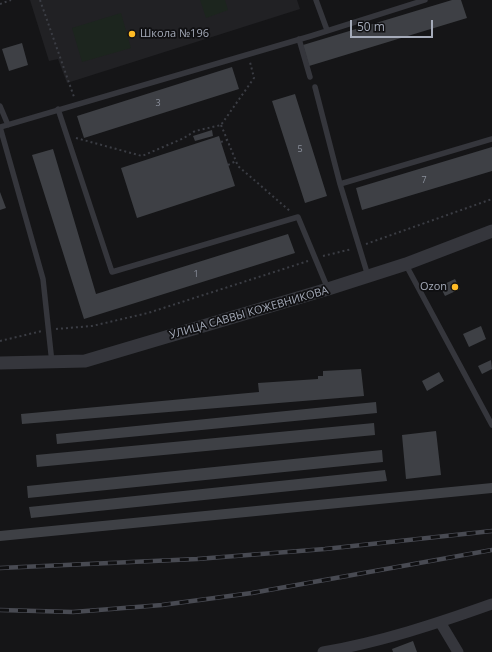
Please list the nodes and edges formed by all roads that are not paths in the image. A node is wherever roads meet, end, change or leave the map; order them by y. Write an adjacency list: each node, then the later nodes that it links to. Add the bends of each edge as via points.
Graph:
1 (316, 0): 4 (lane)
2 (425, 0): 3 (lane)
3 (410, 2): 4 (lane)
4 (327, 30): 5 (lane)
5 (299, 39): 6 (lane); 9 (lane)
6 (310, 77)
7 (315, 87): 13 (lane)
8 (0, 106): 10 (lane)
9 (58, 109): 10 (lane); 17 (lane, via 112,272 298,217)
10 (8, 125): 11 (lane)
11 (0, 127): 19 (lane, via 43,280)
12 (492, 139): 13 (lane)
13 (340, 184): 16 (lane)
14 (492, 231): 15 (street, УЛИЦА САВВЫ КОЖЕВНИКОВА)
15 (406, 264): 16 (street, УЛИЦА САВВЫ КОЖЕВНИКОВА); 20 (lane)
16 (368, 276): 17 (street, УЛИЦА САВВЫ КОЖЕВНИКОВА)
17 (328, 289): 19 (street, УЛИЦА САВВЫ КОЖЕВНИКОВА, via 85,361)
18 (0, 363): 19 (street, УЛИЦА САВВЫ КОЖЕВНИКОВА)
19 (52, 363)
20 (492, 425)
21 (492, 604): 22 (street)
22 (440, 622): 23 (street, via 359,646); 24 (street)
23 (323, 652)
24 (458, 652)

